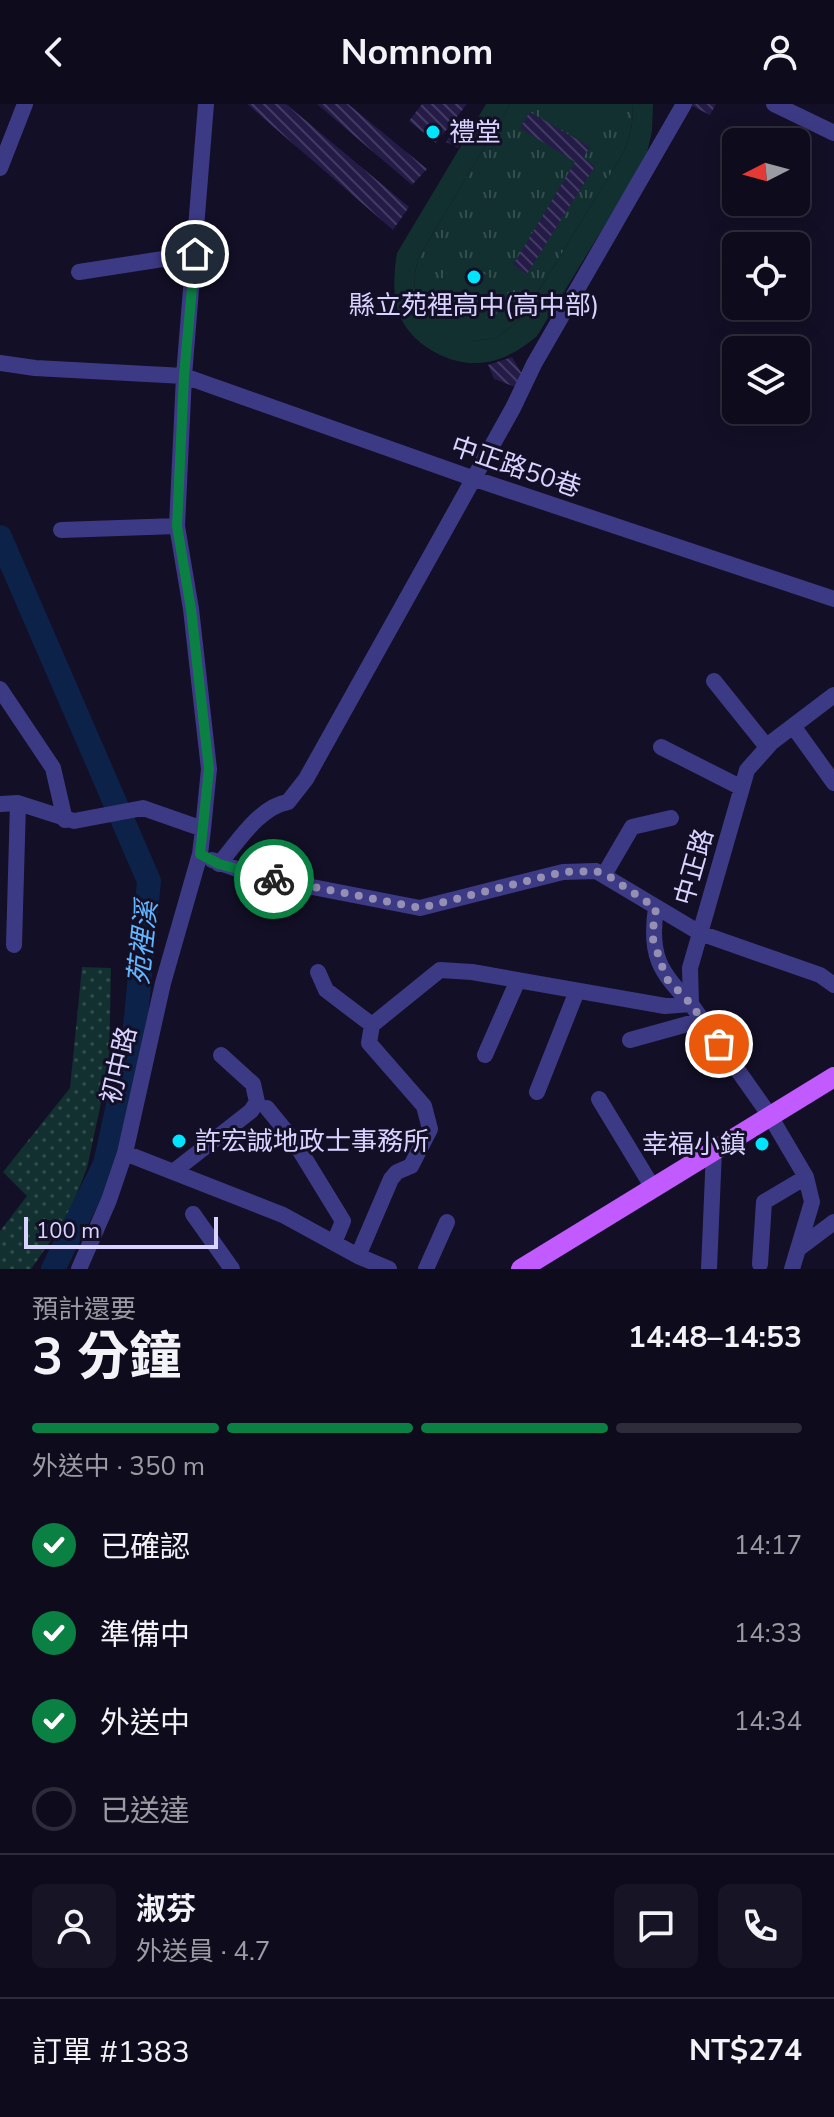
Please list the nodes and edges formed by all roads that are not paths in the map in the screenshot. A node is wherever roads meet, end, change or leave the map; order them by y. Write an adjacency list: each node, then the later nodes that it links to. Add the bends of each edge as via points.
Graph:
1 (25, 104): 6 (street)
2 (206, 104): 7 (street, 初中路)
3 (684, 104): 11 (street)
4 (774, 104): 5 (street)
5 (834, 133)
6 (0, 168)
7 (195, 254): 8 (street); 10 (street, 初中路)
8 (79, 272)
9 (0, 363): 10 (street, 中正路50巷)
10 (184, 376): 11 (street, 中正路50巷); 12 (street, 初中路)
11 (472, 478): 14 (street, 中正路50巷); 29 (street, via 306,779 288,802 265,812)
12 (177, 526): 13 (street); 27 (street, 初中路, via 209,769)
13 (61, 530)
14 (834, 599)
15 (714, 681): 20 (street)
16 (0, 689): 26 (street, via 53,768)
17 (834, 695): 18 (street, 中正路)
18 (793, 726): 20 (street, 中正路); 21 (street)
19 (661, 747): 22 (street)
20 (767, 747): 22 (street, 中正路, via 747,770)
21 (834, 783)
22 (742, 788): 32 (street, 中正路)
23 (18, 803): 24 (street); 26 (street); 33 (street)
24 (0, 804)
25 (671, 818): 30 (street, via 632,827)
26 (70, 820): 27 (street, via 143,808)
27 (203, 829): 28 (street, 初中路)
28 (200, 854): 29 (street); 50 (street, 初中路, via 163,983)
29 (219, 864): 30 (street, via 420,908 563,872)
30 (604, 875): 31 (street)
31 (656, 908): 32 (street); 38 (street, via 656,952 666,978)
32 (700, 933): 36 (street, via 820,975); 38 (street, 中正路, via 690,968)
33 (14, 945)
34 (318, 972): 40 (street, via 326,990)
35 (518, 980): 37 (street); 40 (street, via 440,970); 43 (street)
36 (834, 985)
37 (577, 991): 38 (street, via 665,1006); 45 (street)
38 (691, 1004): 39 (street)
39 (702, 1020): 41 (street); 48 (street)
40 (372, 1025): 59 (street, via 369,1043 424,1106 430,1129 411,1166 391,1179)
41 (630, 1040)
42 (221, 1055): 51 (street, via 253,1084 257,1102)
43 (485, 1055)
44 (834, 1077): 48 (main road)
45 (537, 1092)
46 (599, 1099): 53 (street)
47 (267, 1108): 57 (street, via 343,1221)
48 (770, 1116): 49 (main road); 52 (street)
49 (714, 1150): 53 (main road); 66 (street)
50 (125, 1153): 51 (street); 62 (street, 初中路)
51 (173, 1172): 57 (street, via 283,1215)
52 (806, 1177): 58 (street, via 812,1202); 60 (street, via 764,1202)
53 (653, 1188): 61 (main road)
54 (193, 1214): 63 (street)
55 (447, 1222): 65 (street)
56 (834, 1222): 58 (street)
57 (334, 1243): 59 (street)
58 (798, 1249): 67 (street)
59 (358, 1256): 64 (street)
60 (760, 1264)
61 (531, 1266)
62 (79, 1269)
63 (232, 1269)
64 (389, 1269)
65 (426, 1269)
66 (709, 1269)
67 (792, 1269)

